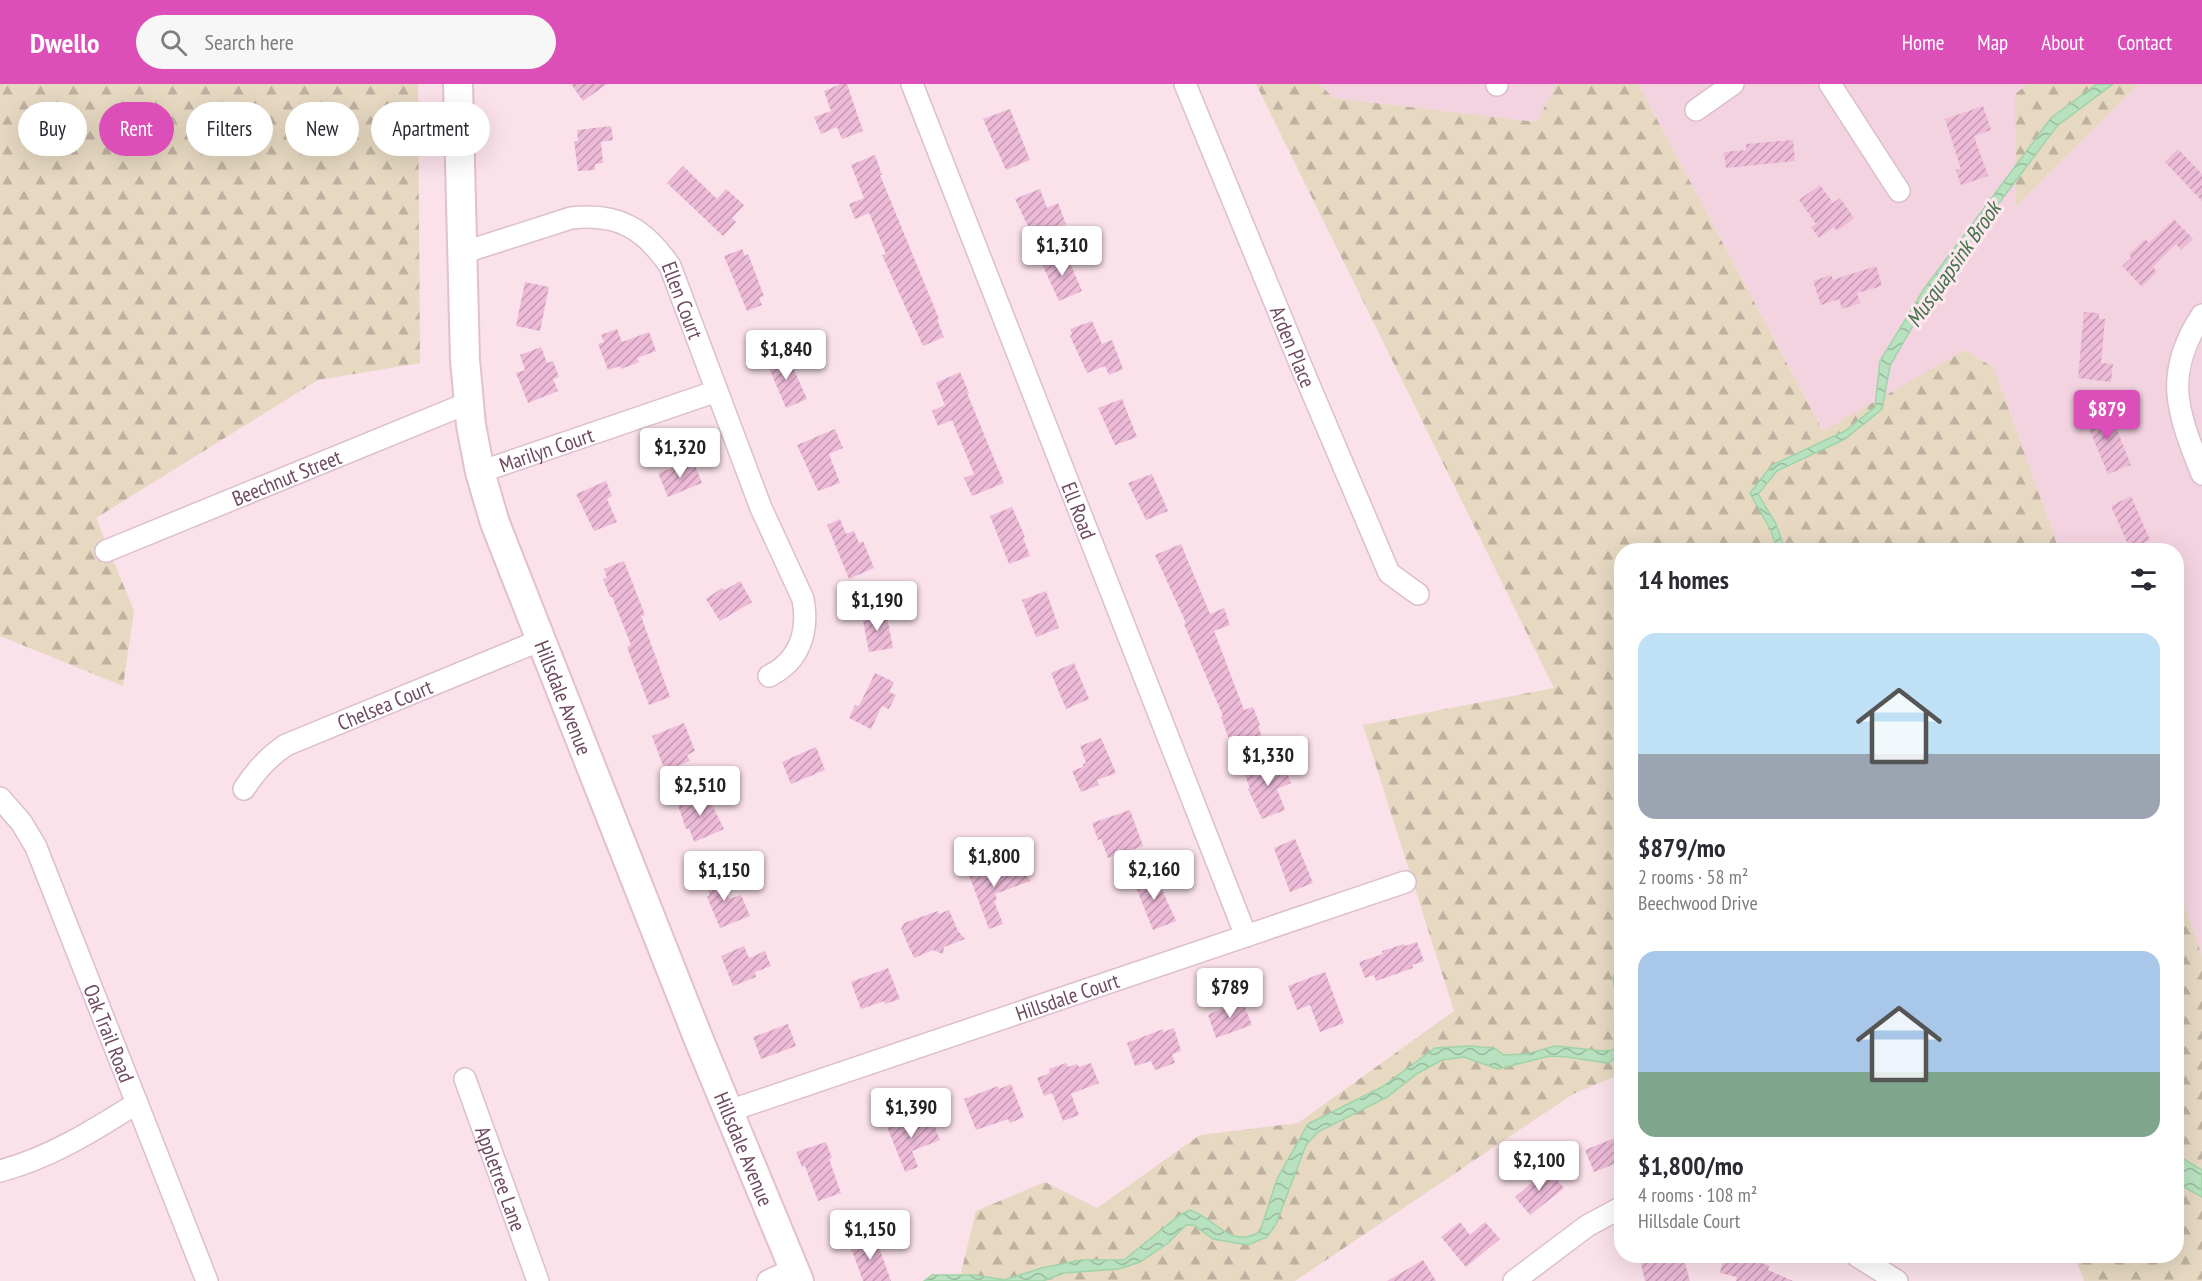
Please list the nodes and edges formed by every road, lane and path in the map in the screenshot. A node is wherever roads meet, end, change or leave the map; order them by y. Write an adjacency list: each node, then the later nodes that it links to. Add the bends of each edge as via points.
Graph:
1 (458, 84): 8 (street, Hillsdale Avenue)
2 (912, 84): 21 (street, Ell Road)
3 (1185, 84): 15 (street, Arden Place, via 1389,573)
4 (1734, 84): 6 (street)
5 (1830, 84): 7 (street)
6 (1695, 110)
7 (1899, 191)
8 (462, 253): 10 (street, Ellen Court, via 571,218 609,218 627,224 658,248 670,266); 11 (street, Hillsdale Avenue)
9 (2202, 315): 13 (street, via 2183,349 2177,394 2180,415)
10 (717, 391): 12 (street, Marilyn Court); 17 (street, Ellen Court, via 762,508 803,599 806,615 805,633 798,650 787,664)
11 (468, 403): 12 (street, Hillsdale Avenue); 14 (street, Beechnut Street)
12 (480, 472): 16 (street, Hillsdale Avenue, via 495,523)
13 (2202, 474)
14 (106, 551)
15 (1418, 594)
16 (541, 640): 18 (street, Chelsea Court, via 286,745 262,764); 24 (street, Hillsdale Avenue)
17 (769, 676)
18 (244, 789)
19 (0, 798): 23 (street, Oak Trail Road, via 36,847)
20 (1405, 882): 21 (street, Hillsdale Court)
21 (1246, 936): 24 (street, Hillsdale Court)
22 (465, 1079): 30 (street, Appletree Lane)
23 (137, 1103): 25 (street, via 82,1137); 29 (street, Oak Trail Road)
24 (729, 1111): 28 (street, Hillsdale Avenue)
25 (0, 1171)
26 (1614, 1211): 32 (street, via 1587,1226)
27 (1868, 1263): 33 (street)
28 (796, 1275): 31 (street)
29 (206, 1278)
30 (538, 1281)
31 (768, 1281)
32 (1514, 1281)
33 (1897, 1281)

